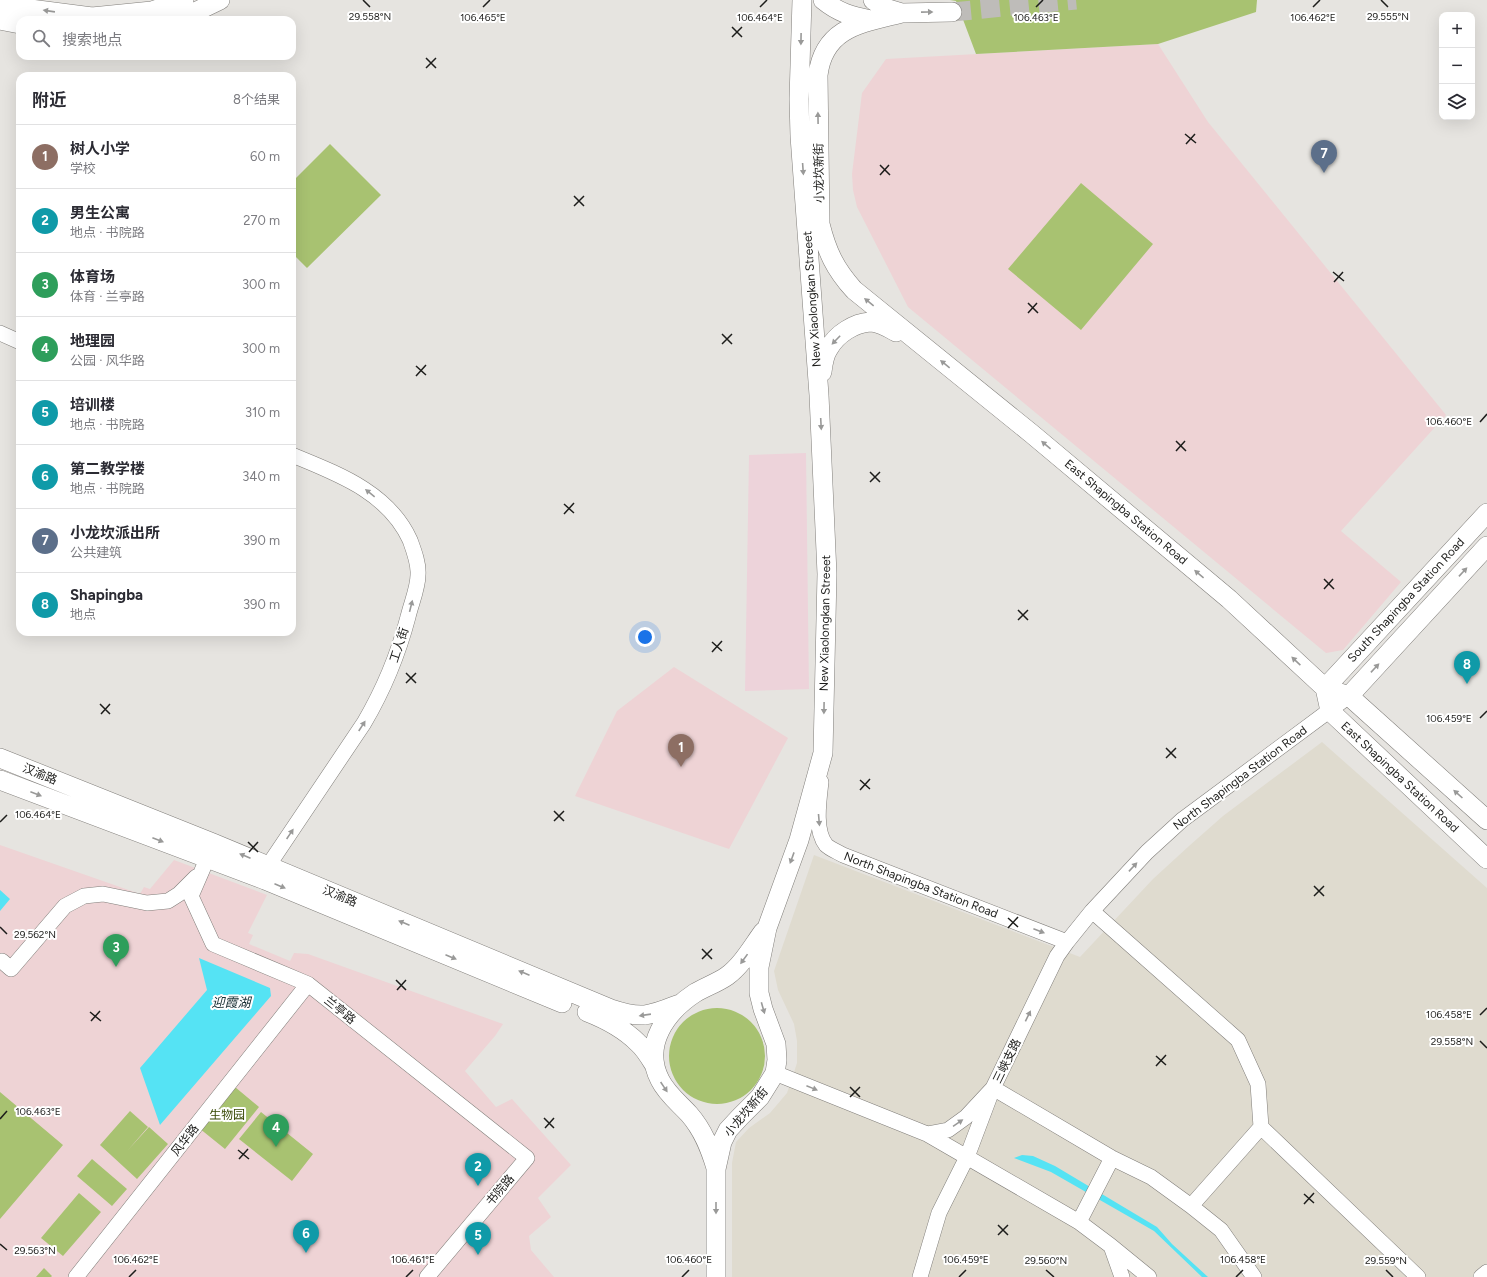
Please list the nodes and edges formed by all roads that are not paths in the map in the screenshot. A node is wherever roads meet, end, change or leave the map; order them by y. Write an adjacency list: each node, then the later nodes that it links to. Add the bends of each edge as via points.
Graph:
1 (220, 0): 6 (main road)
2 (802, 0): 17 (main road, New Xiaolongkan Streeet, one-way to 17, via 800,136)
3 (823, 0): 12 (main road, via 849,16)
4 (873, 0): 8 (main road, via 885,8)
5 (0, 5): 9 (main road, one-way to 5)
6 (183, 11): 10 (main road, one-way to 10)
7 (952, 12): 8 (main road, one-way to 7)
8 (902, 13): 12 (main road, 小龙坎新街)
9 (84, 16)
10 (102, 16)
11 (0, 20): 13 (main road)
12 (872, 20): 16 (main road, 小龙坎新街, one-way to 12, via 854,290 841,275 825,244 820,224 820,62 825,49 835,37 848,28)
13 (16, 23)
14 (0, 333): 15 (street)
15 (16, 340)
16 (921, 344): 17 (main road, one-way to 17, via 886,326 871,322 858,324 838,337 829,348 824,359); 21 (main road, East Shapingba Station Road, one-way to 16, via 1223,594)
17 (819, 395): 24 (main road, New Xiaolongkan Streeet, one-way to 24, via 827,574)
18 (296, 457): 30 (street, 工人街, one-way to 18, via 378,700 400,645 418,575 415,552 405,530 388,509 367,490 340,475)
19 (1487, 513): 21 (main road, South Shapingba Station Road)
20 (1487, 546): 22 (main road, South Shapingba Station Road, one-way to 20)
21 (1325, 688): 22 (main road, East Shapingba Station Road); 23 (main road)
22 (1349, 696): 23 (street, North Shapingba Station Road); 27 (main road, East Shapingba Station Road, one-way to 22)
23 (1330, 711): 28 (main road, East Shapingba Station Road); 31 (street, North Shapingba Station Road, one-way to 23, via 1147,852 1182,820)
24 (823, 753): 32 (main road, New Xiaolongkan Streeet, one-way to 32, via 799,840); 33 (street, North Shapingba Station Road, one-way to 33, via 819,819 821,837 827,846 843,855)
25 (0, 758): 30 (main road, 汉渝路, one-way to 25)
26 (0, 780): 29 (main road, 汉渝路, one-way to 29)
27 (1487, 820)
28 (1487, 859)
29 (204, 864): 34 (street, via 178,894 168,901 147,903 103,894 84,896 65,906 11,969); 35 (street, 兰亭路, via 191,896 213,944); 37 (main road, 汉渝路, one-way to 37, via 265,880 602,1018 638,1043)
30 (268, 866): 36 (main road, 汉渝路, one-way to 30, via 641,1016 611,1009)
31 (1092, 911): 33 (street, North Shapingba Station Road); 40 (street, via 1238,1040 1258,1084)
32 (766, 928): 36 (main road, New Xiaolongkan Streeet, one-way to 36, via 739,966); 38 (main road, 小龙坎新街, one-way to 38, via 759,967 759,993 776,1044)
33 (1067, 942): 39 (street, 三峡支路, one-way to 33, via 1057,956)
34 (2, 961)
35 (308, 984): 43 (street, 兰亭路); 50 (street, 风华路)
36 (682, 1003): 37 (main road, New Xiaolongkan Streeet, via 670,1015 656,1038 653,1049)
37 (655, 1066): 45 (main road, New Xiaolongkan Streeet, one-way to 45, via 666,1090 699,1126)
38 (775, 1073): 41 (street, one-way to 41); 45 (main road, 小龙坎新街, via 760,1097 728,1130 722,1142)
39 (994, 1088): 41 (street, 三峡支路, one-way to 39, via 948,1130 966,1117); 42 (street); 44 (street)
40 (1261, 1127): 46 (street); 57 (street)
41 (927, 1134): 42 (street)
42 (967, 1157): 47 (street); 53 (street, via 939,1214)
43 (527, 1158): 51 (street, 书院路)
44 (1112, 1158): 46 (street, via 1151,1177); 47 (street)
45 (716, 1169): 52 (main road, 小龙坎新街, one-way to 52)
46 (1191, 1206): 56 (street, via 1221,1230)
47 (1078, 1222): 48 (street)
48 (1111, 1246): 54 (street); 55 (street)
49 (1487, 1272): 58 (street)
50 (76, 1277)
51 (427, 1277)
52 (716, 1277)
53 (920, 1277)
54 (1122, 1277)
55 (1149, 1277)
56 (1254, 1277)
57 (1418, 1277)
58 (1481, 1277)

